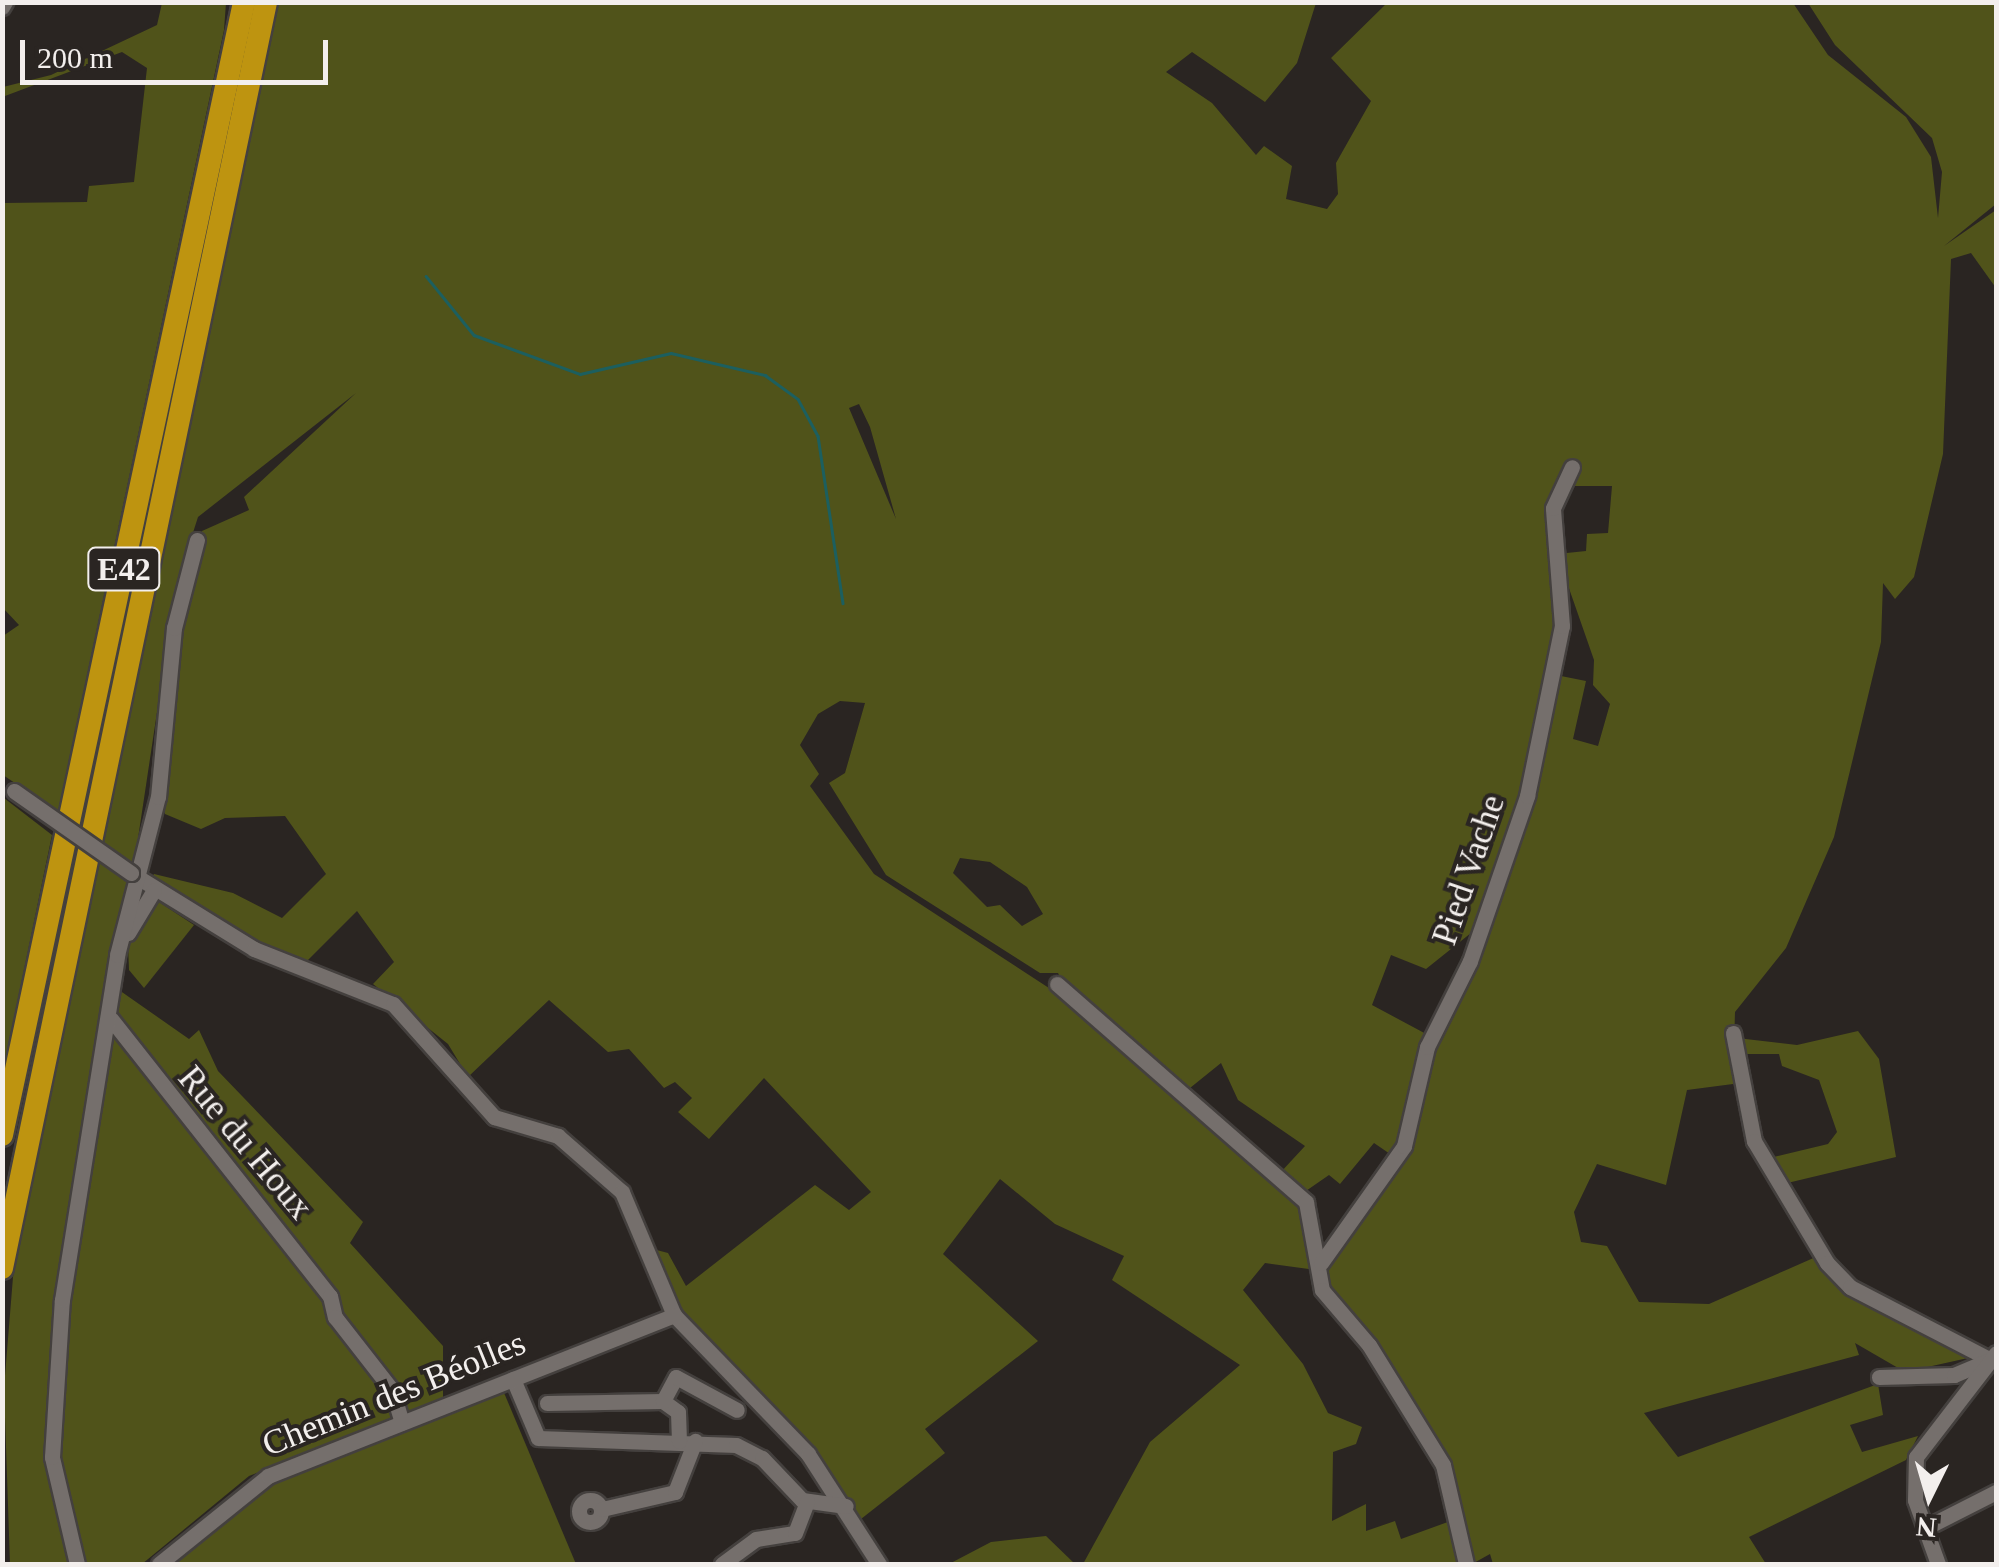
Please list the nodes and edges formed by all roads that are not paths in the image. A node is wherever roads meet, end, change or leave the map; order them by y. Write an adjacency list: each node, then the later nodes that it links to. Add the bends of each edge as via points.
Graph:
1 (244, 2): 10 (highway, E42)
2 (266, 2): 12 (highway, E42)
3 (1572, 467): 11 (street, Pied Vache, via 1553,508 1562,626 1527,796 1470,961 1427,1047 1404,1146)
4 (197, 540): 6 (street, via 174,628 158,797)
5 (8, 787): 6 (street, bridge)
6 (134, 876): 7 (street); 27 (street, via 62,1300 52,1457)
7 (154, 890): 13 (street, via 254,950 394,1004 494,1117 558,1136 622,1192); 20 (street, Rue du Houx, via 129,929 112,1024 330,1296 335,1317 392,1390)
8 (1057, 984): 11 (street, via 1301,1196)
9 (1734, 1033): 14 (street, via 1754,1141 1818,1251 1850,1287)
10 (2, 1135)
11 (1320, 1263): 31 (street, via 1329,1305 1369,1345 1443,1465)
12 (2, 1268)
13 (674, 1315): 16 (street, Chemin des Béolles); 24 (street, via 808,1454)
14 (1994, 1356): 15 (street, via 1954,1375); 26 (street, via 1916,1458)
15 (1880, 1377)
16 (512, 1379): 20 (street, Chemin des Béolles); 21 (street, via 546,1442)
17 (663, 1401): 18 (street); 19 (street, via 676,1377); 21 (street, via 678,1412)
18 (546, 1403)
19 (737, 1410)
20 (402, 1422): 28 (street, Chemin des Béolles, via 247,1488)
21 (687, 1441): 23 (street, via 762,1458); 25 (street, via 675,1492)
22 (1996, 1492): 26 (street)
23 (807, 1501): 24 (street); 29 (street, via 795,1533 756,1539)
24 (846, 1506): 30 (street)
25 (602, 1509)
26 (1925, 1528): 32 (street)
27 (77, 1564)
28 (159, 1564)
29 (722, 1564)
30 (879, 1564)
31 (1466, 1564)
32 (1938, 1564)

